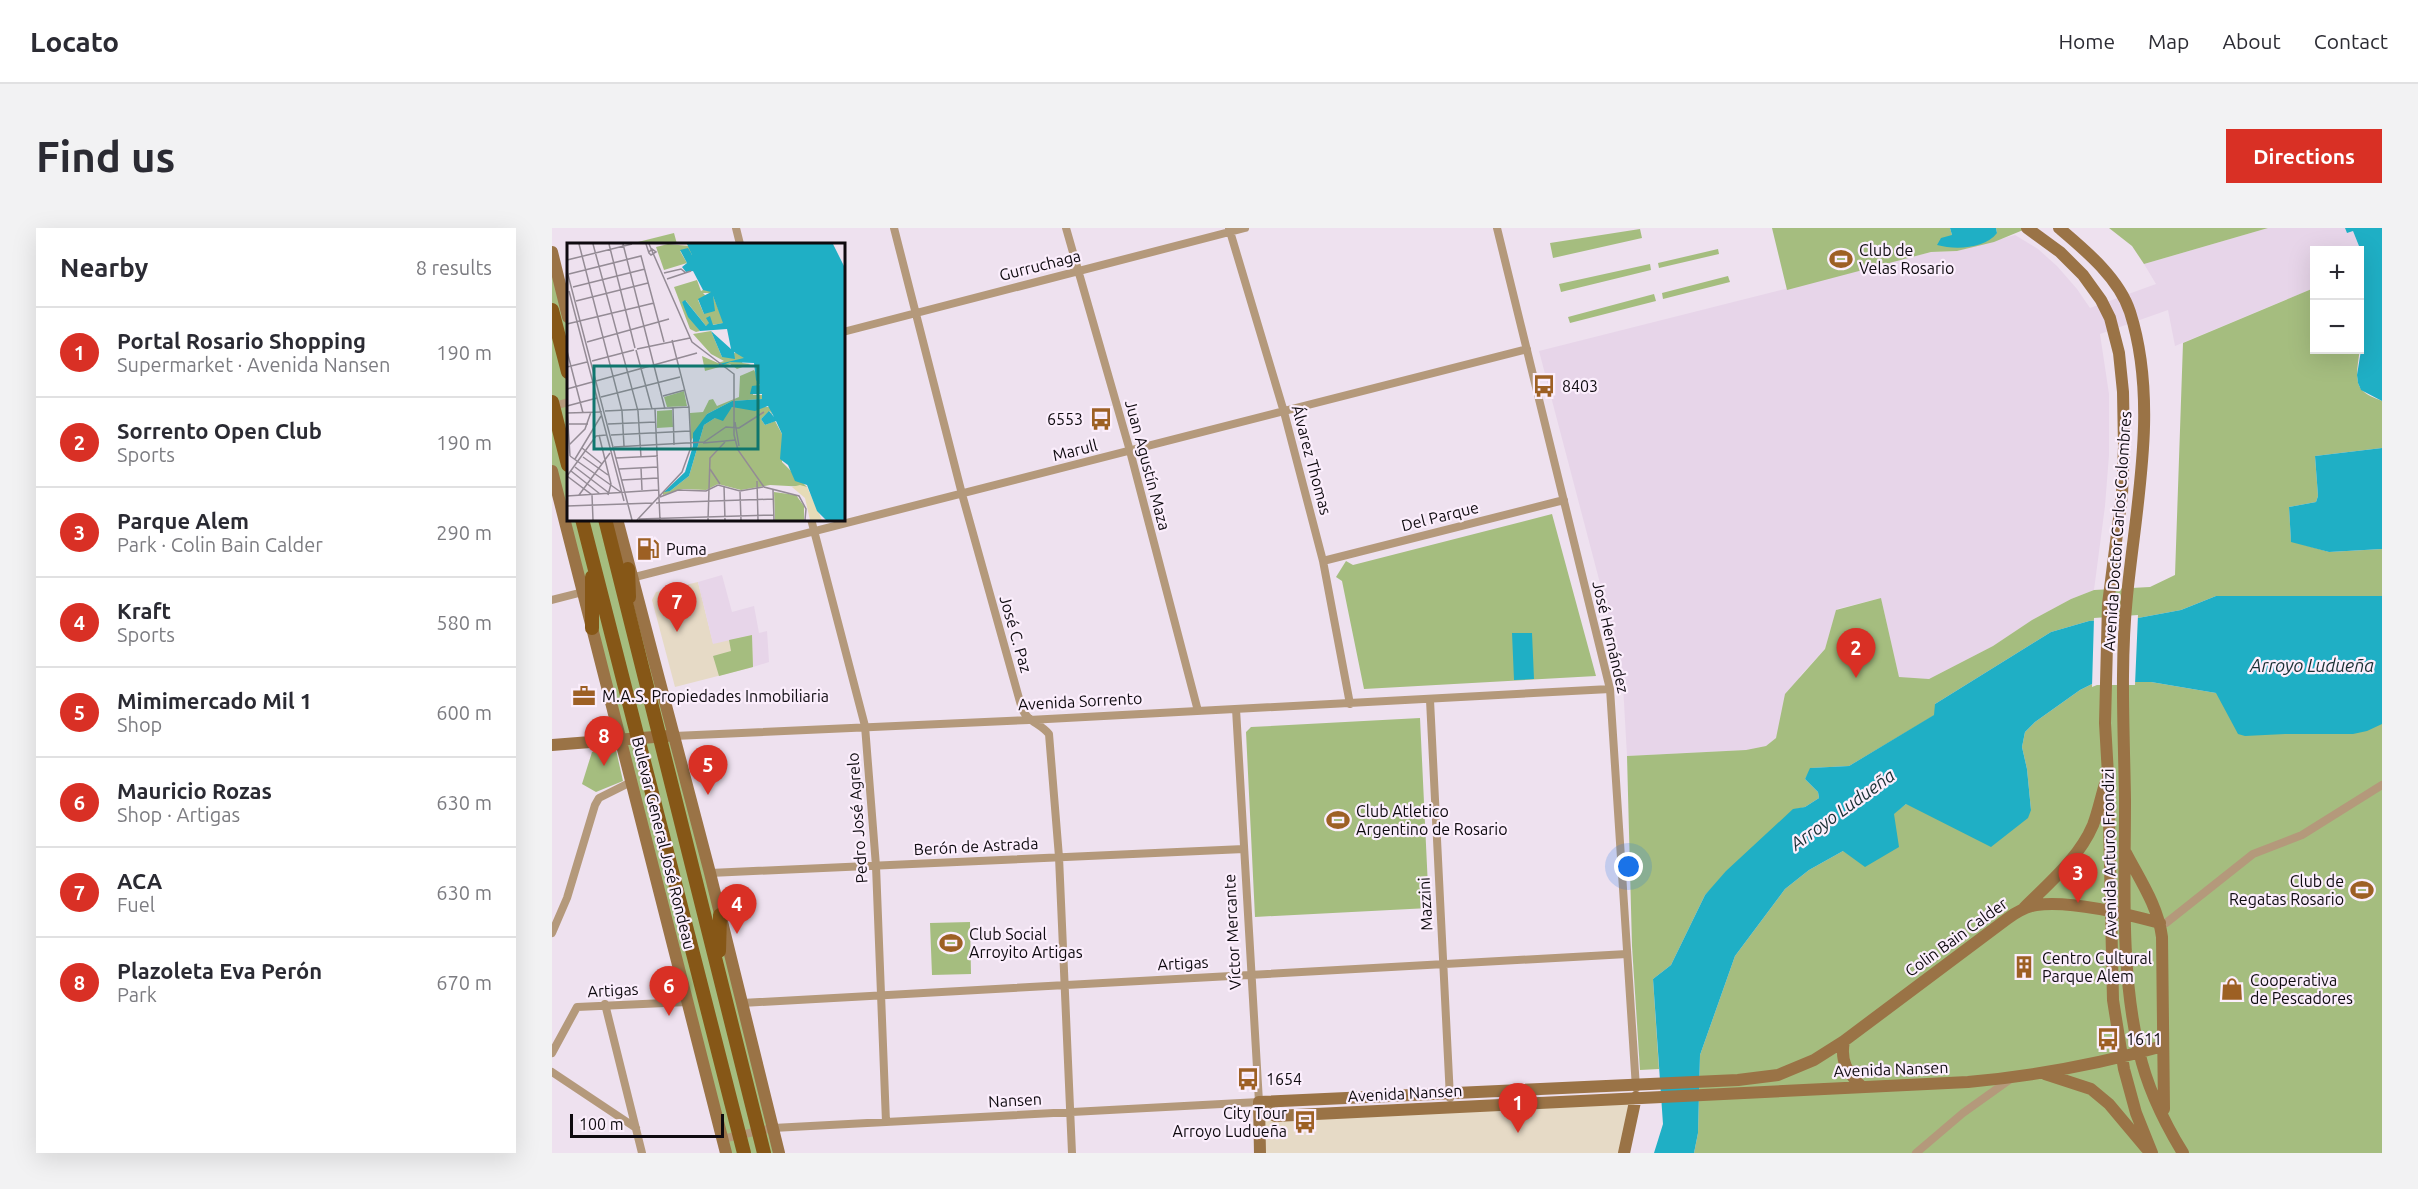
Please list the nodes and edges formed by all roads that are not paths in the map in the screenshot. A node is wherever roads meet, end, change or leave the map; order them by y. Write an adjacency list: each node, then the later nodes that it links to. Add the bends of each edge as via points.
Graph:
1 (736, 228): 9 (street)
2 (894, 228): 14 (street, José C. Paz)
3 (1066, 228): 11 (street, Juan Agustín Maza)
4 (1245, 228): 8 (street, Gurruchaga)
5 (1497, 228): 16 (street, José Hernández)
6 (2027, 228): 45 (main road, Avenida Doctor Carlos Colombres, via 2060,252 2083,276 2101,300 2116,336 2123,392 2122,495 2111,571)
7 (2059, 228): 44 (main road, Avenida Doctor Carlos Colombres, via 2102,269 2120,293 2129,310 2141,366 2140,474 2125,616)
8 (1230, 230): 11 (street, Gurruchaga); 20 (street, Álvarez Thomas)
9 (740, 243)
10 (552, 252): 13 (main road)
11 (1077, 271): 14 (street, Gurruchaga); 21 (street, Juan Agustín Maza)
12 (552, 310): 17 (main road)
13 (567, 313)
14 (915, 313): 15 (street, Gurruchaga); 24 (street, José C. Paz)
15 (844, 332)
16 (1527, 349): 20 (street, Marull); 25 (street, José Hernández)
17 (567, 368)
18 (567, 402): 19 (street)
19 (552, 405): 22 (main road)
20 (1284, 412): 21 (street, Marull); 32 (street, Álvarez Thomas)
21 (1130, 451): 24 (street, Marull); 42 (street, Juan Agustín Maza)
22 (567, 461)
23 (552, 471): 34 (main road, Bulevar General José Rondeau)
24 (962, 494): 30 (street, Marull); 43 (street, José C. Paz, via 1022,709)
25 (1564, 500): 32 (street, Del Parque); 38 (street, José Hernández)
26 (582, 520): 31 (main road, Bulevar General José Rondeau)
27 (605, 520): 36 (main road, Bulevar General José Rondeau)
28 (617, 520): 33 (main road, Bulevar General José Rondeau)
29 (811, 520): 30 (street, Pedro José Agrelo)
30 (815, 532): 33 (street, Marull); 46 (street, Pedro José Agrelo)
31 (591, 554): 37 (main road); 49 (main road, Bulevar General José Rondeau)
32 (1323, 561): 40 (street, Álvarez Thomas)
33 (630, 573): 36 (main road); 47 (main road, Bulevar General José Rondeau)
34 (583, 592): 35 (street); 37 (main road, Bulevar General José Rondeau)
35 (552, 600)
36 (629, 624): 48 (main road, Bulevar General José Rondeau)
37 (592, 628): 50 (main road, Bulevar General José Rondeau)
38 (1610, 689): 39 (street, Avenida Sorrento); 66 (street, José Hernández)
39 (1430, 700): 40 (street, Avenida Sorrento); 67 (street, Mazzini)
40 (1350, 704): 41 (street, Avenida Sorrento)
41 (1236, 709): 42 (street, Avenida Sorrento); 55 (street, Víctor Mercante)
42 (1198, 711): 43 (street, Avenida Sorrento)
43 (1029, 720): 46 (street, Avenida Sorrento); 57 (street, José C. Paz, via 1048,734)
44 (2124, 722): 56 (main road, Avenida Arturo Frondizi)
45 (2105, 723): 52 (main road, Avenida Arturo Frondizi)
46 (865, 726): 47 (street, Avenida Sorrento); 58 (street, Pedro José Agrelo)
47 (674, 736): 48 (main road, Avenida Sorrento); 59 (main road, Bulevar General José Rondeau)
48 (658, 737): 49 (main road, Avenida Sorrento); 68 (main road, Bulevar General José Rondeau)
49 (639, 739): 50 (main road, Avenida Sorrento); 95 (main road, Bulevar General José Rondeau)
50 (620, 740): 51 (main road, Avenida Sorrento); 53 (main road, Bulevar General José Rondeau)
51 (552, 745)
52 (2108, 775): 60 (main road, via 2092,825 2080,847); 61 (main road, Avenida Arturo Frondizi)
53 (631, 782): 65 (street, via 599,798 595,805 567,898); 72 (main road, Bulevar General José Rondeau)
54 (2382, 785): 64 (street, via 2302,835 2253,854 2166,923)
55 (1244, 849): 57 (street, Berón de Astrada); 69 (street, Víctor Mercante)
56 (2125, 851): 62 (main road, Avenida Arturo Frondizi); 64 (main road)
57 (1059, 857): 58 (street, Berón de Astrada); 70 (street, José C. Paz)
58 (876, 866): 59 (street, Berón de Astrada); 71 (street, Pedro José Agrelo)
59 (710, 873): 63 (main road, Bulevar General José Rondeau)
60 (2023, 909): 61 (main road, Colin Bain Calder, via 2048,904); 75 (main road, Colin Bain Calder)
61 (2110, 911): 62 (main road, Colin Bain Calder); 80 (main road, Avenida Arturo Frondizi, via 2113,1000)
62 (2125, 913): 64 (main road, Colin Bain Calder); 79 (main road, Avenida Arturo Frondizi, via 2131,1010)
63 (720, 915): 68 (main road); 73 (main road, Bulevar General José Rondeau)
64 (2160, 923): 77 (main road)
65 (552, 933)
66 (1627, 954): 67 (street, Artigas); 84 (street, José Hernández)
67 (1443, 964): 69 (street, Artigas); 86 (street, Mazzini)
68 (719, 968): 94 (main road, Bulevar General José Rondeau)
69 (1251, 975): 70 (street, Artigas); 88 (street, Víctor Mercante)
70 (1064, 985): 71 (street, Artigas); 90 (street, José C. Paz)
71 (881, 995): 73 (street, Artigas); 91 (street, Pedro José Agrelo)
72 (687, 1002): 74 (street, Artigas); 96 (main road, Bulevar General José Rondeau)
73 (742, 1003): 94 (main road, Bulevar General José Rondeau)
74 (605, 1004): 78 (street, Artigas, via 577,1007); 93 (street)
75 (1855, 1032): 76 (main road, Avenida Nansen)
76 (1844, 1041): 84 (main road, Avenida Nansen, via 1814,1060 1778,1075); 85 (main road, via 1844,1065)
77 (2163, 1046): 79 (main road, Avenida Nansen); 92 (main road)
78 (552, 1053)
79 (2139, 1053): 80 (main road, Avenida Nansen); 92 (main road, Avenida Arturo Frondizi)
80 (2121, 1057): 82 (main road, Avenida Nansen); 106 (main road, Avenida Arturo Frondizi)
81 (552, 1072): 93 (street)
82 (2041, 1073): 83 (main road, Avenida Nansen); 106 (main road, via 2091,1089)
83 (2012, 1078): 85 (main road, Avenida Nansen); 105 (street)
84 (1635, 1083): 86 (main road, Avenida Nansen); 87 (street, José Hernández)
85 (1861, 1086): 87 (main road, Avenida Nansen)
86 (1449, 1093): 88 (main road, Avenida Nansen); 89 (street, Mazzini)
87 (1636, 1097): 89 (main road, Avenida Nansen); 104 (main road)
88 (1259, 1102): 89 (main road, Avenida Nansen, via 1275,1116); 90 (street, Nansen); 103 (main road, Víctor Mercante)
89 (1450, 1107)
90 (1070, 1112): 91 (street, Nansen); 102 (street, José C. Paz)
91 (886, 1122): 94 (street, Nansen)
92 (2164, 1122): 107 (main road, Avenida Arturo Frondizi)
93 (636, 1128): 97 (street)
94 (766, 1129): 95 (street); 100 (main road, Bulevar General José Rondeau); 101 (main road, Bulevar General José Rondeau)
95 (739, 1135): 96 (street); 99 (main road, Bulevar General José Rondeau)
96 (722, 1139): 98 (main road, Bulevar General José Rondeau)
97 (642, 1153)
98 (726, 1153)
99 (744, 1153)
100 (764, 1153)
101 (779, 1153)
102 (1072, 1153)
103 (1260, 1153)
104 (1624, 1153)
105 (1916, 1153)
106 (2151, 1153)
107 (2183, 1153)

